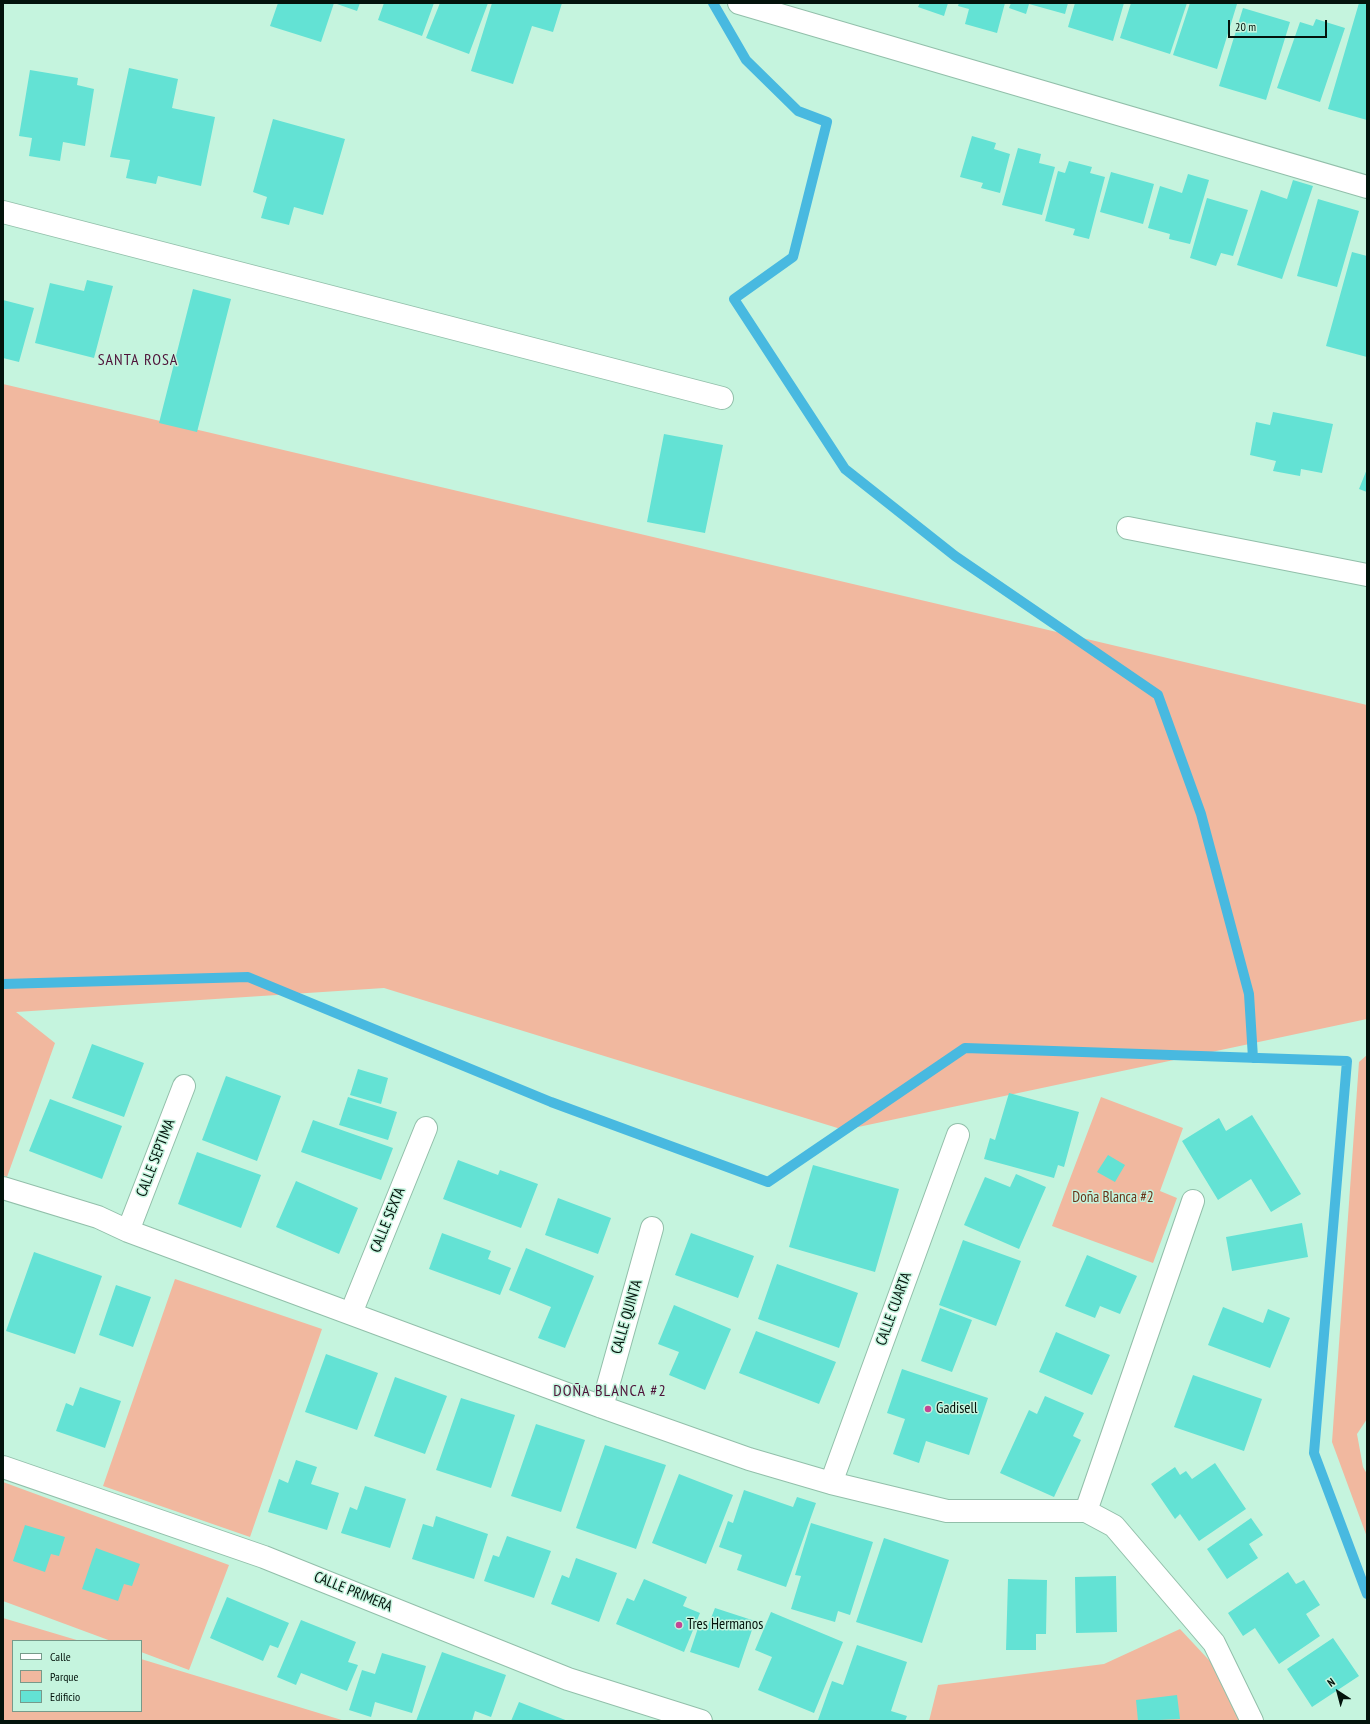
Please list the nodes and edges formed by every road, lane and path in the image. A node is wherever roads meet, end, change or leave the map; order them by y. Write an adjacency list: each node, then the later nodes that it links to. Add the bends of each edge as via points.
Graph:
1 (739, 3): 2 (street)
2 (1367, 187)
3 (3, 212): 4 (street)
4 (722, 398)
5 (1128, 528): 6 (street)
6 (1367, 575)
7 (184, 1086): 13 (street, CALLE SEPTIMA)
8 (426, 1128): 14 (street, CALLE SEXTA)
9 (958, 1135): 17 (street, CALLE CUARTA)
10 (3, 1188): 13 (street, via 98,1217)
11 (1193, 1201): 18 (street)
12 (652, 1228): 15 (street, CALLE QUINTA)
13 (128, 1230): 14 (street)
14 (351, 1313): 15 (street)
15 (602, 1407): 17 (street, via 749,1459)
16 (3, 1467): 19 (street, CALLE PRIMERA, via 264,1557 568,1679)
17 (831, 1483): 18 (street, via 947,1511)
18 (1086, 1511): 20 (street, via 1114,1526 1214,1643)
19 (701, 1721)
20 (1252, 1721)

